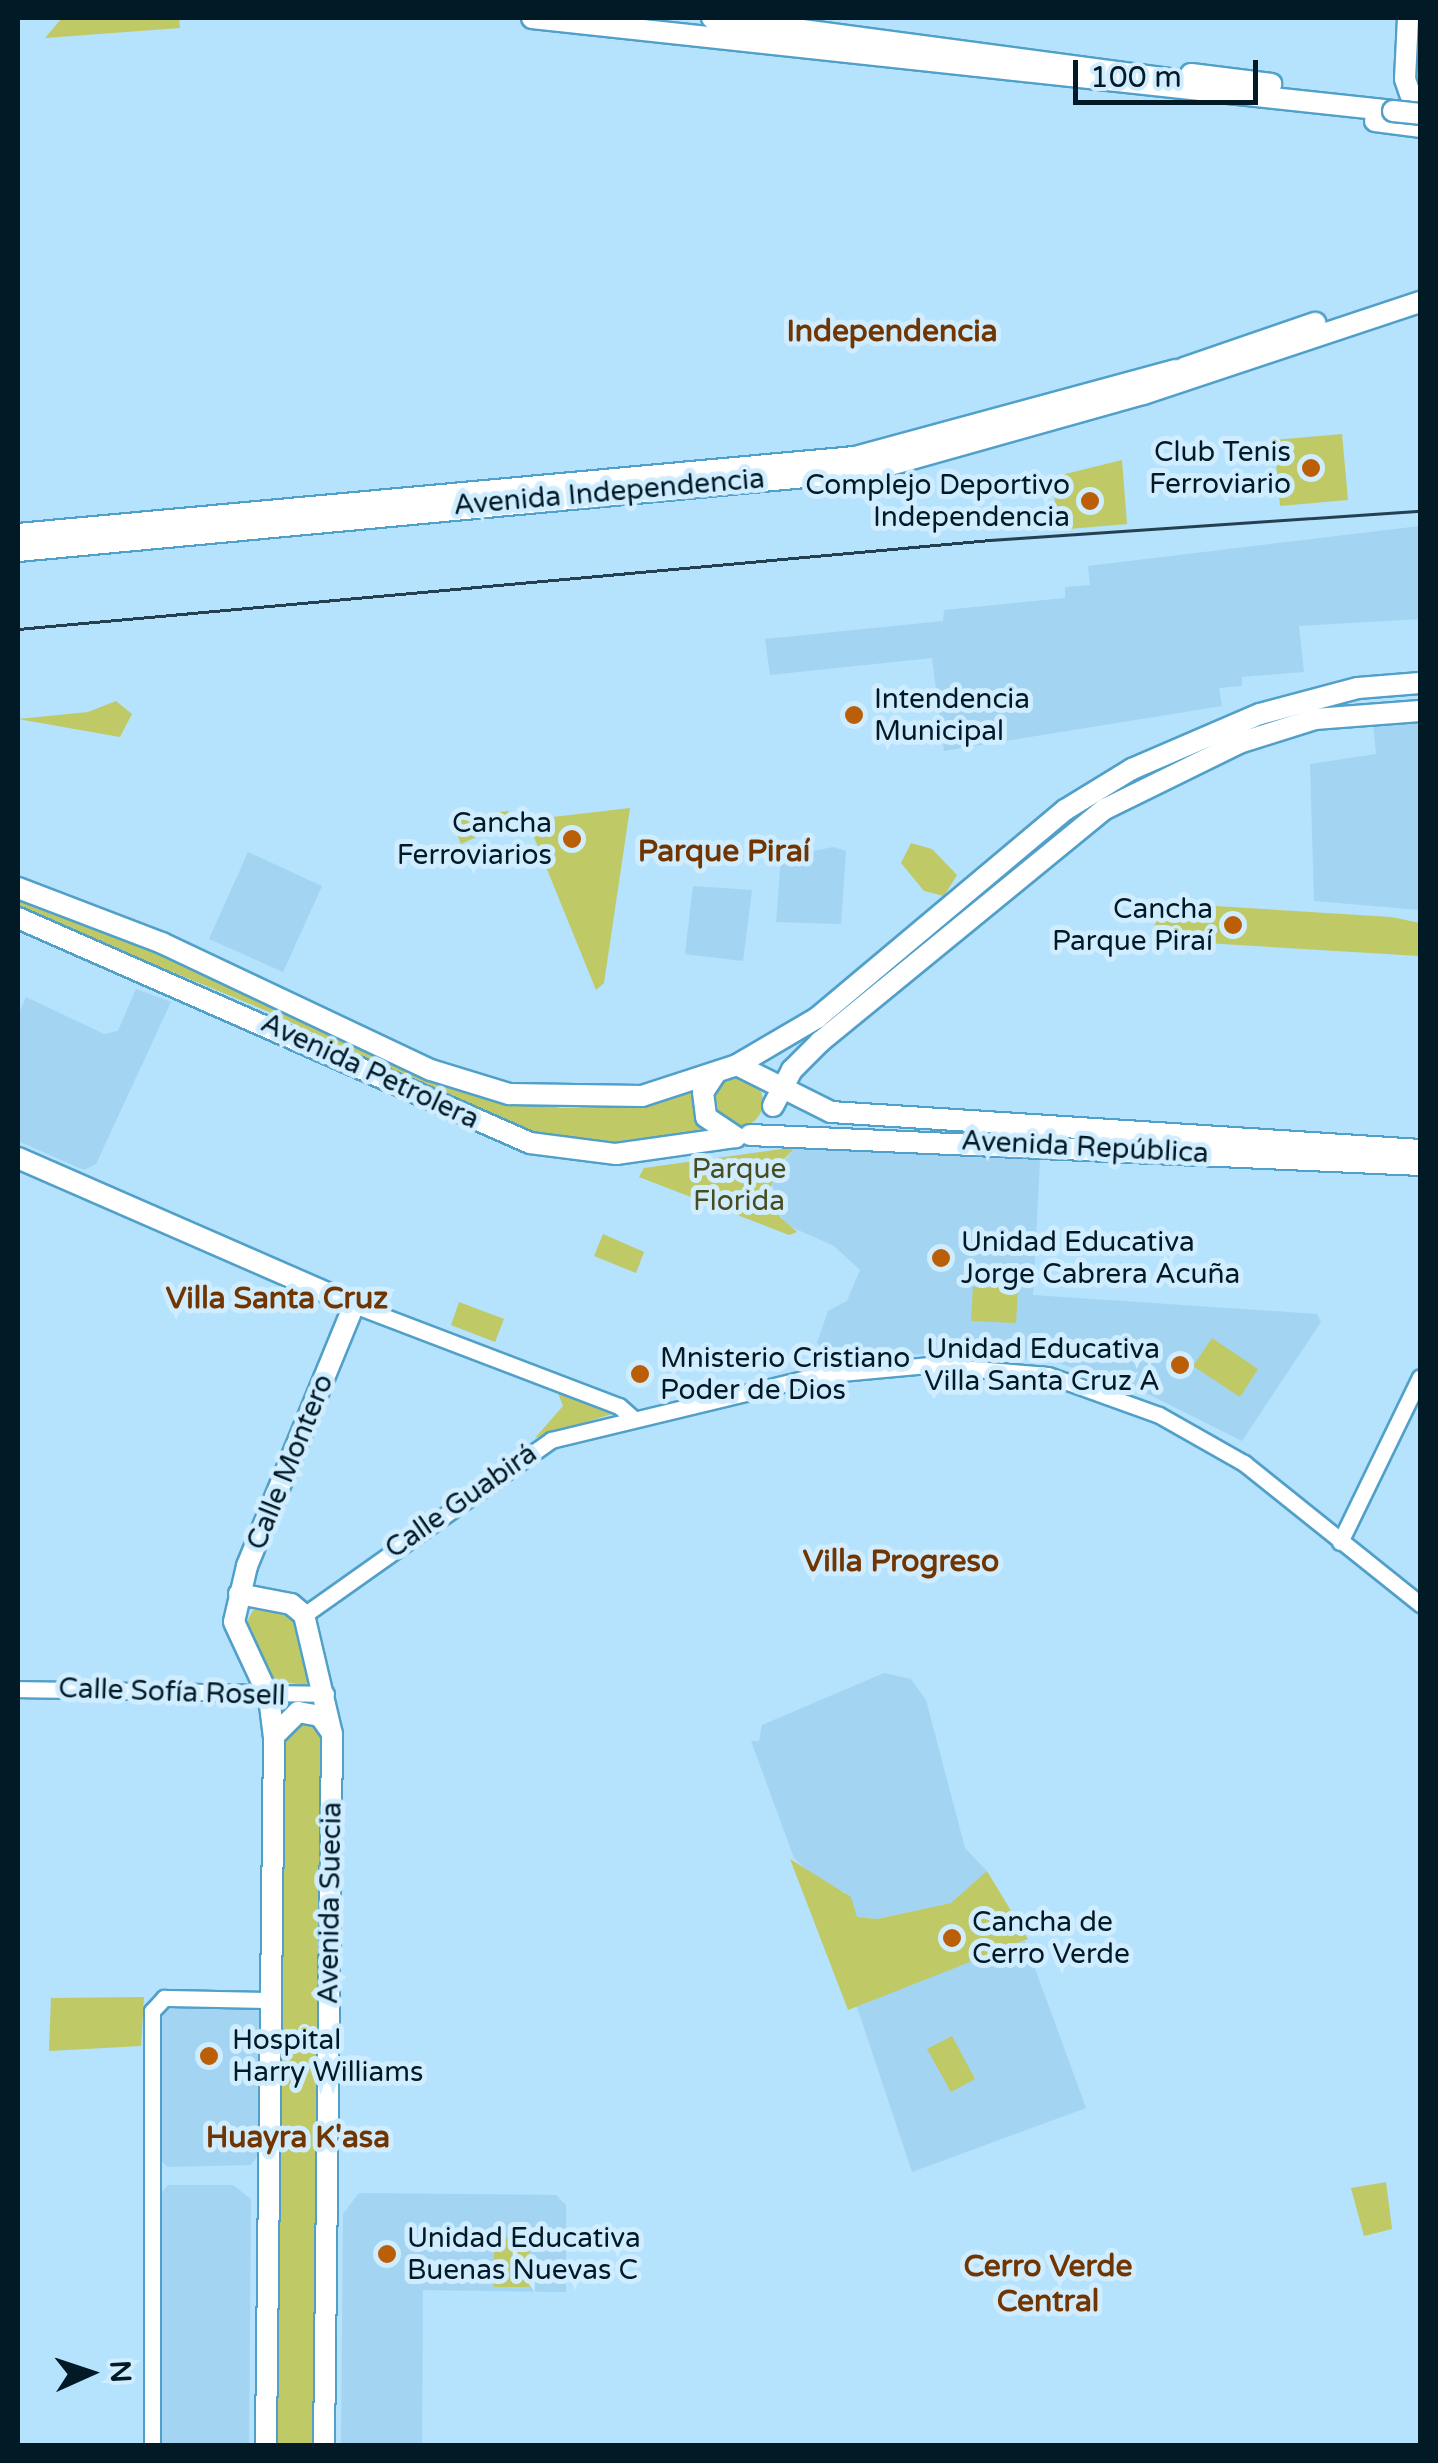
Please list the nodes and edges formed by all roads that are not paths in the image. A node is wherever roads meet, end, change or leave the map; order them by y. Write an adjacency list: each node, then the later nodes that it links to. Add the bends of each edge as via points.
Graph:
1 (532, 18): 6 (main road)
2 (712, 18): 4 (main road)
3 (1408, 18): 7 (main road, via 1405,79)
4 (1169, 75): 5 (main road); 7 (main road)
5 (1261, 94): 6 (main road); 7 (main road, bridge)
6 (1210, 96): 8 (main road)
7 (1416, 108): 8 (main road)
8 (1420, 125)
9 (1420, 290): 14 (main road)
10 (1420, 302): 12 (main road, Avenida Independencia)
11 (1420, 316): 13 (main road)
12 (1302, 339): 13 (main road, Avenida Independencia); 14 (main road, Avenida Independencia)
13 (1275, 354): 16 (main road, Avenida Independencia, via 869,470)
14 (1184, 368): 15 (main road, Avenida Independencia, via 855,457)
15 (18, 534)
16 (18, 551)
17 (1420, 682): 19 (main road)
18 (1420, 697): 19 (main road)
19 (1313, 710): 20 (main road); 23 (main road, via 1231,724 1098,788 817,1018); 24 (main road, via 1206,757 1072,830 820,1042)
20 (1420, 711)
21 (18, 888): 23 (main road, Avenida Petrolera, via 178,950 474,1087 607,1098)
22 (18, 918): 25 (main road, Avenida Petrolera, via 530,1144 616,1154)
23 (727, 1069): 24 (main road, via 762,1074); 25 (main road, via 702,1105 713,1127)
24 (778, 1097): 25 (main road); 26 (main road, Avenida República, via 831,1112)
25 (743, 1136): 28 (main road, Avenida República)
26 (1420, 1150)
27 (18, 1158): 29 (main road)
28 (1420, 1165)
29 (354, 1305): 31 (street, via 619,1406); 33 (main road, Calle Montero)
30 (1420, 1377): 32 (street)
31 (632, 1418): 32 (street, Calle Guabirá, via 850,1369 928,1365 1048,1375 1122,1398 1203,1439); 35 (street, Calle Guabirá, via 527,1451)
32 (1340, 1542): 34 (street, Calle Guabirá)
33 (238, 1594): 35 (main road, via 291,1604); 36 (main road, Calle Montero)
34 (1420, 1604)
35 (304, 1615): 38 (main road, Avenida Suecia)
36 (234, 1622): 39 (main road, Avenida Suecia)
37 (18, 1689): 39 (street, Calle Sofía Rosell)
38 (326, 1694): 39 (street, Calle Sofía Rosell); 40 (main road, Avenida Suecia)
39 (269, 1697): 41 (main road, Avenida Suecia)
40 (332, 1734): 41 (main road, via 320,1716 298,1712); 45 (main road, Avenida Suecia)
41 (274, 1736): 42 (main road, Avenida Suecia)
42 (272, 2000): 43 (street, via 164,1998 152,2011); 44 (main road, Avenida Suecia)
43 (152, 2446)
44 (266, 2446)
45 (324, 2446)

